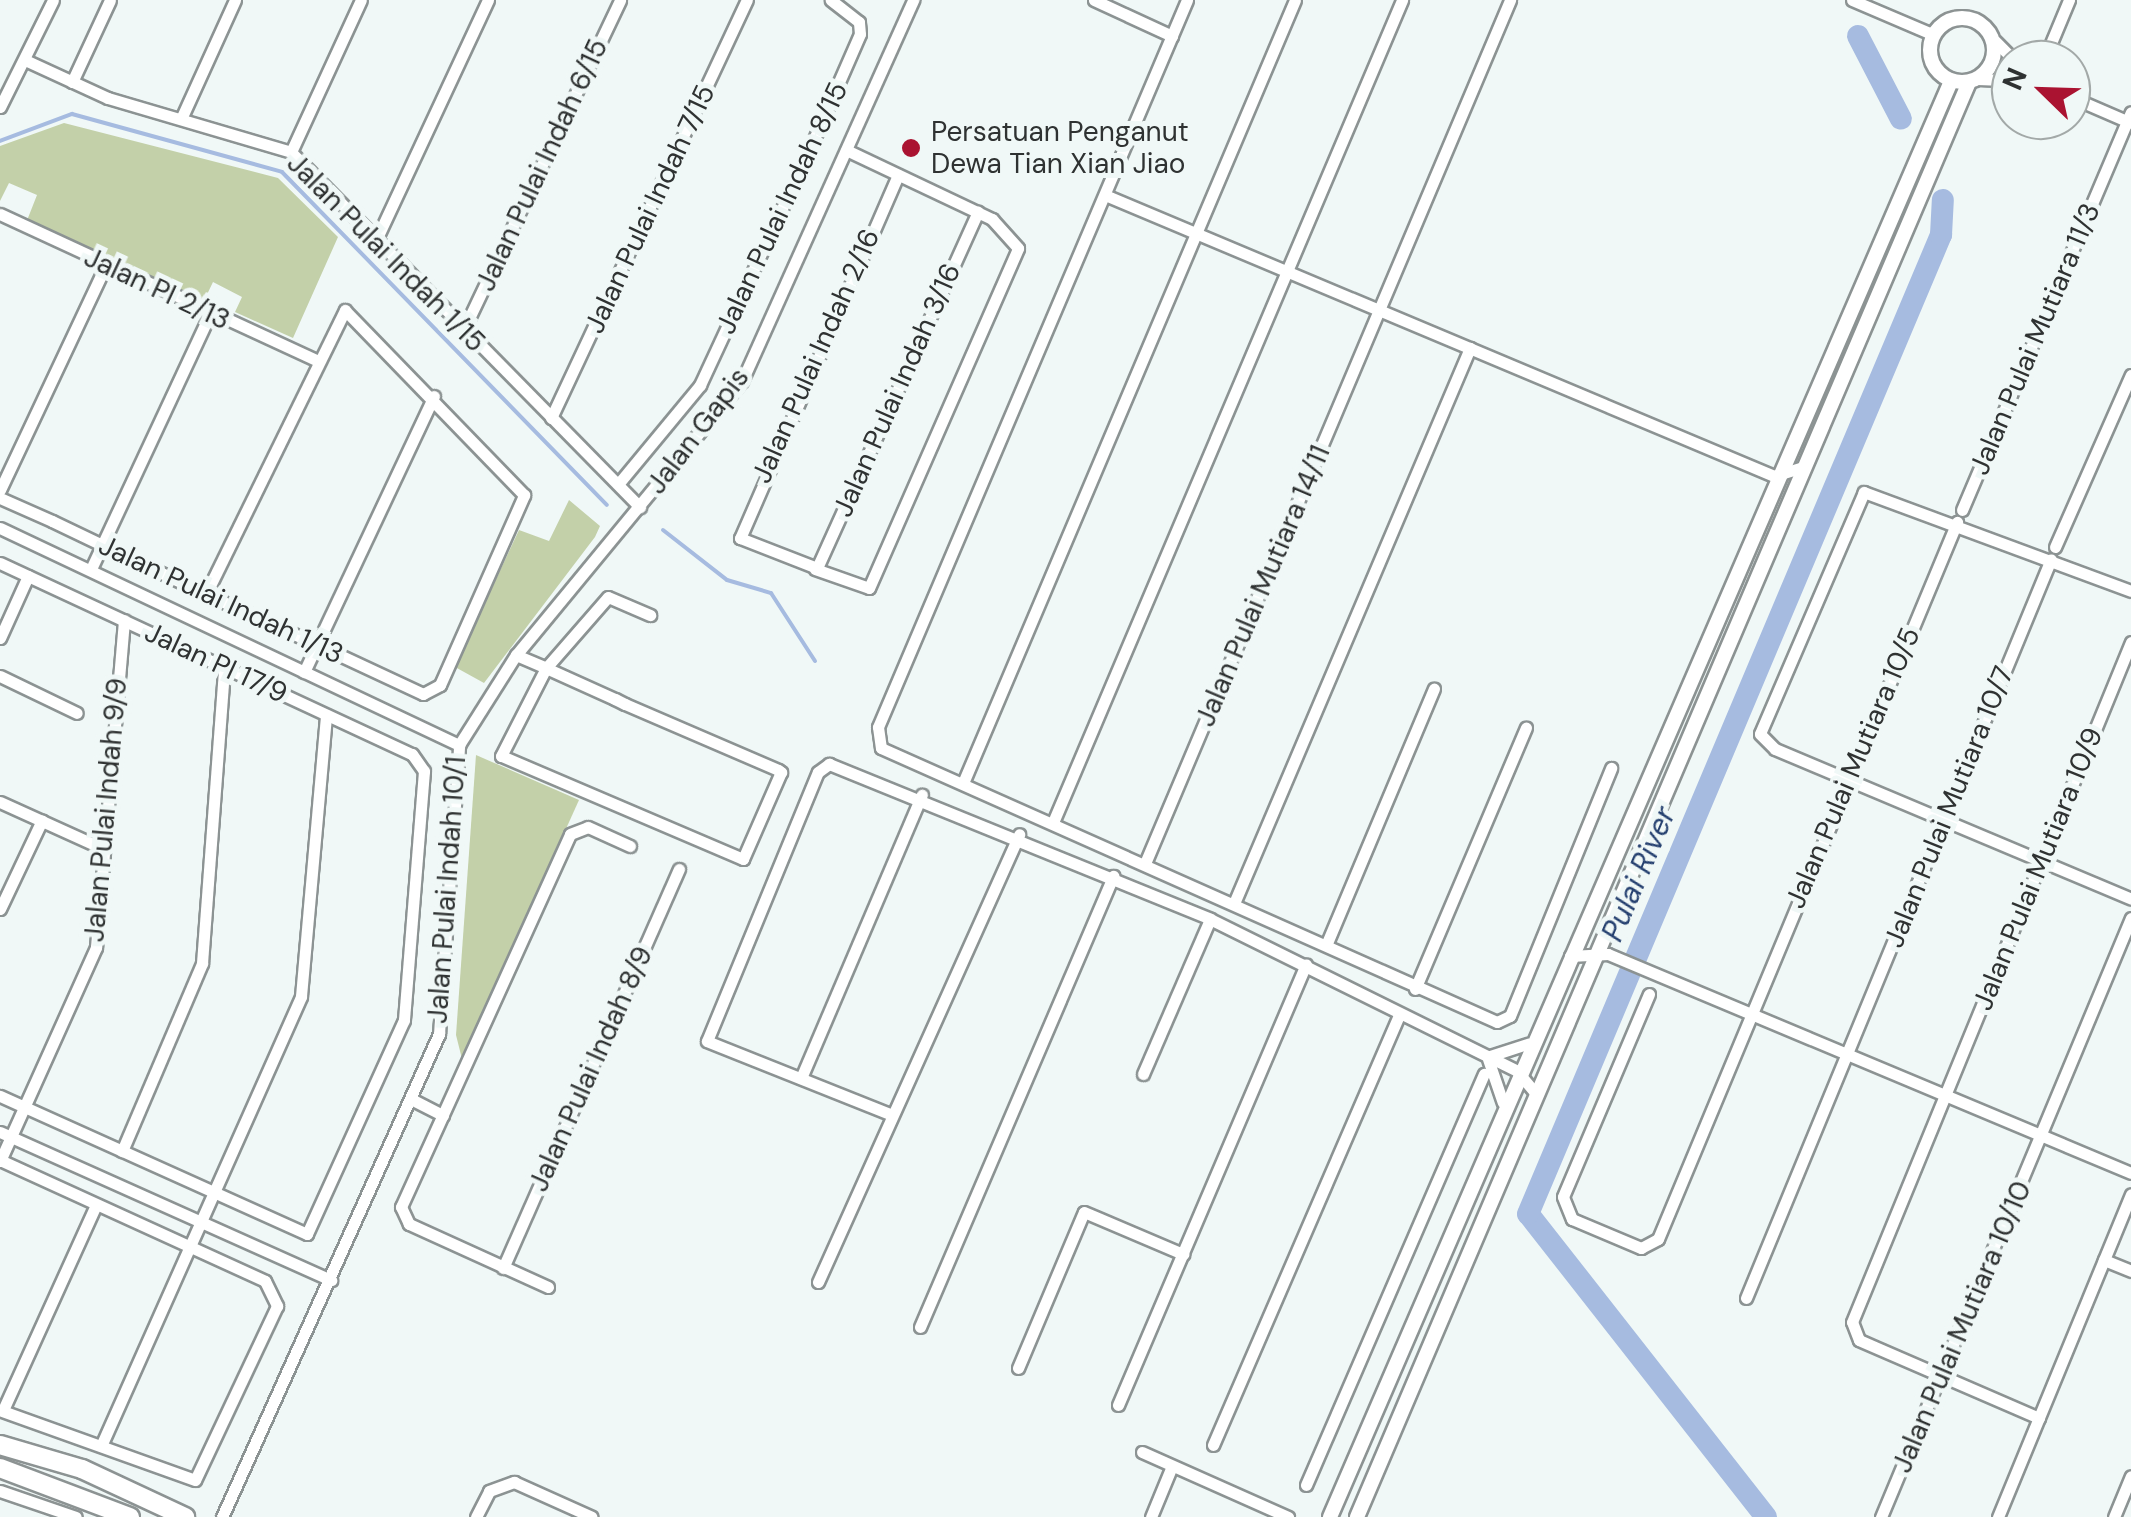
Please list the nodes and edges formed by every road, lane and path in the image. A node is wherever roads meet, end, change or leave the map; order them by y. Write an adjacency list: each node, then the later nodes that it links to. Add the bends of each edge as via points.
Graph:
1 (53, 0): 22 (street)
2 (110, 0): 25 (street)
3 (235, 0): 30 (street)
4 (361, 0): 32 (street)
5 (488, 0): 38 (street)
6 (620, 0): 43 (street, Jalan Pulai Indah 6/15)
7 (747, 0): 48 (street, Jalan Pulai Indah 7/15)
8 (831, 0): 51 (street, Jalan Pulai Indah 8/15, via 859,22 700,385)
9 (914, 0): 31 (street, Jalan Gapis)
10 (1094, 0): 17 (street)
11 (1187, 0): 17 (street)
12 (1295, 0): 37 (street)
13 (1402, 0): 40 (street)
14 (1510, 0): 41 (street, Jalan Pulai Mutiara 14/11)
15 (1852, 0): 18 (street)
16 (2069, 0): 20 (street)
17 (1172, 36): 34 (street)
18 (1934, 36): 19 (street, via 1959,17); 26 (street, via 1932,64)
19 (1995, 40)
20 (2052, 40)
21 (1991, 47): 23 (street)
22 (25, 60): 25 (street, Jalan Pulai Indah 1/15); 28 (street)
23 (1973, 81): 24 (street); 26 (street); 49 (street)
24 (1991, 81)
25 (72, 82): 30 (street, Jalan Pulai Indah 1/15)
26 (1952, 82): 50 (street)
27 (2091, 103): 29 (street)
28 (0, 107)
29 (2130, 118): 55 (street, Jalan Pulai Mutiara 11/3)
30 (181, 119): 32 (street, Jalan Pulai Indah 1/15)
31 (846, 150): 33 (street); 54 (street, Jalan Gapis, via 742,381)
32 (291, 152): 38 (street, Jalan Pulai Indah 1/15)
33 (898, 175): 35 (street); 60 (street, Jalan Pulai Indah 2/16, via 740,538)
34 (1106, 195): 37 (street); 82 (street, via 878,727 884,751)
35 (978, 212): 60 (street, Jalan Pulai Indah 3/16); 60 (street, via 1018,248 869,588)
36 (0, 215): 39 (street, Jalan PI 2/13)
37 (1196, 234): 40 (street); 82 (street)
38 (377, 238): 43 (street, Jalan Pulai Indah 1/15)
39 (106, 265): 42 (street, Jalan PI 2/13); 52 (street)
40 (1287, 272): 41 (street); 87 (street)
41 (1380, 310): 44 (street); 91 (street, Jalan Pulai Mutiara 14/11)
42 (210, 314): 45 (street, Jalan PI 2/13); 57 (street)
43 (464, 329): 48 (street, Jalan Pulai Indah 1/15)
44 (1470, 348): 50 (street); 96 (street)
45 (316, 360): 47 (street, via 338,315 356,312); 64 (street)
46 (2131, 375): 58 (street, Jalan Pulai Mutiara 10/7)
47 (434, 396): 69 (street); 69 (street, Jalan Pulai Indah 1/13, via 519,484 517,512 440,685 423,694)
48 (551, 418): 51 (street, Jalan Pulai Indah 1/15)
49 (1816, 443): 50 (street, via 1794,476); 101 (street)
50 (1774, 476): 102 (street)
51 (619, 483): 54 (street, Jalan Pulai Indah 1/15)
52 (0, 490)
53 (0, 498): 57 (street, Jalan Pulai Indah 1/13)
54 (640, 506): 70 (street, Jalan Gapis)
55 (1960, 516): 58 (street); 81 (street, Jalan Pulai Mutiara 10/5); 81 (street, via 1864,492 1764,742)
56 (0, 528): 61 (street, Jalan Pulai Indah 10/1)
57 (102, 545): 61 (street); 64 (street, Jalan Pulai Indah 1/13)
58 (2053, 553): 63 (street); 85 (street, Jalan Pulai Mutiara 10/7)
59 (0, 563): 62 (street, Jalan PI 17/9)
60 (816, 568)
61 (91, 570): 73 (street, Jalan Pulai Indah 10/1)
62 (28, 576): 66 (street, Jalan PI 17/9); 67 (street)
63 (2131, 591)
64 (206, 594): 69 (street, Jalan Pulai Indah 1/13)
65 (650, 615): 72 (street, via 610,596)
66 (124, 620): 71 (street, Jalan PI 17/9); 90 (street, Jalan Pulai Indah 9/9)
67 (0, 638)
68 (2131, 642): 92 (street, Jalan Pulai Mutiara 10/9)
69 (318, 644): 73 (street)
70 (516, 655): 72 (street); 79 (street, Jalan Gapis)
71 (224, 667): 77 (street, Jalan PI 17/9); 125 (street, via 202,962)
72 (546, 668): 72 (street, via 502,749 506,760 743,860 783,778 778,770)
73 (304, 672): 79 (street, Jalan Pulai Indah 10/1)
74 (0, 676): 76 (street)
75 (1434, 689): 100 (street)
76 (77, 713)
77 (326, 715): 128 (street, via 301,996); 128 (street, Jalan PI 17/9, via 412,754 424,771 404,1020 313,1229 296,1232)
78 (1526, 728): 104 (street)
79 (459, 745): 118 (street, Jalan Pulai Indah 10/1, via 438,1034)
80 (1611, 768): 104 (street, via 1510,1016 1488,1020)
81 (1846, 777): 85 (street); 107 (street, Jalan Pulai Mutiara 10/5)
82 (963, 782): 87 (street)
83 (922, 795): 88 (street); 114 (street); 114 (street, via 837,764 818,772 707,1041)
84 (0, 802): 86 (street)
85 (1944, 819): 92 (street); 110 (street, Jalan Pulai Mutiara 10/7)
86 (42, 820): 90 (street); 97 (street)
87 (1054, 820): 91 (street)
88 (1018, 834): 94 (street); 121 (street)
89 (630, 846): 122 (street, Jalan Pulai Indah 10/1, via 574,829)
90 (104, 849): 120 (street, Jalan Pulai Indah 9/9, via 96,947)
91 (1146, 861): 96 (street)
92 (2042, 861): 95 (street); 116 (street, Jalan Pulai Mutiara 10/9)
93 (680, 869): 135 (street, Jalan Pulai Indah 8/9)
94 (1114, 876): 98 (street); 141 (street)
95 (2131, 899)
96 (1235, 901): 100 (street)
97 (0, 909)
98 (1210, 918): 103 (street); 112 (street)
99 (2131, 918): 124 (street, Jalan Pulai Mutiara 10/10)
100 (1327, 942): 104 (street)
101 (1601, 953): 102 (street); 107 (street); 115 (street)
102 (1567, 957): 108 (street)
103 (1306, 964): 106 (street); 133 (street)
104 (1415, 988)
105 (1649, 994): 107 (street, Jalan Pulai Mutiara 10/5, via 1562,1197 1572,1219 1647,1246)
106 (1399, 1016): 109 (street); 148 (street)
107 (1754, 1016): 110 (street)
108 (1528, 1044): 109 (street); 111 (street)
109 (1486, 1056): 111 (street); 119 (street)
110 (1850, 1056): 116 (street); 140 (street, Jalan Pulai Mutiara 10/7)
111 (1517, 1071): 115 (street); 119 (street)
112 (1144, 1074)
113 (1484, 1074): 154 (street)
114 (801, 1078): 121 (street)
115 (1534, 1091): 165 (street)
116 (1944, 1095): 124 (street); 143 (street, Jalan Pulai Mutiara 10/9, via 1853,1334)
117 (0, 1096): 120 (street)
118 (411, 1099): 122 (street); 137 (street, Jalan Pulai Indah 10/1)
119 (1503, 1103): 164 (street)
120 (26, 1108): 123 (street, Jalan Pulai Indah 9/9); 125 (street)
121 (890, 1114): 138 (street)
122 (443, 1116): 135 (street, Jalan Pulai Indah 10/1, via 400,1215)
123 (6, 1134): 126 (street, Jalan Pulai Indah 9/9); 131 (street)
124 (2043, 1137): 127 (street); 143 (street, Jalan Pulai Mutiara 10/10)
125 (122, 1150): 128 (street)
126 (0, 1161): 130 (street)
127 (2131, 1173)
128 (215, 1194): 131 (street)
129 (2131, 1194): 134 (street)
130 (96, 1205): 132 (street); 145 (street)
131 (202, 1224): 132 (street); 137 (street)
132 (190, 1249): 149 (street); 149 (street, via 265,1281 277,1296 201,1478 180,1480)
133 (1183, 1254): 142 (street, via 1084,1212); 144 (street)
134 (2104, 1260): 136 (street); 146 (street)
135 (503, 1268): 139 (street, Jalan Pulai Indah 10/1)
136 (2131, 1271)
137 (330, 1280): 159 (street, Jalan Pulai Indah 10/1)
138 (818, 1282)
139 (548, 1288)
140 (1746, 1298)
141 (920, 1327)
142 (1018, 1368)
143 (1942, 1376): 146 (street); 166 (street, Jalan Pulai Mutiara 10/10)
144 (1118, 1405)
145 (2, 1410): 149 (street)
146 (2040, 1418): 167 (street)
147 (0, 1445): 158 (main road, via 82,1469)
148 (1213, 1445)
149 (101, 1446)
150 (1142, 1452): 151 (street)
151 (1172, 1466): 162 (street); 163 (street)
152 (0, 1468): 157 (main road)
153 (2131, 1476): 168 (street)
154 (1306, 1485)
155 (0, 1491): 156 (street)
156 (76, 1517)
157 (130, 1517)
158 (185, 1517)
159 (222, 1517)
160 (476, 1517): 161 (street, via 489,1490 514,1482)
161 (592, 1517)
162 (1151, 1517)
163 (1288, 1517)
164 (1330, 1517)
165 (1356, 1517)
166 (1881, 1517)
167 (1998, 1517)
168 (2114, 1517)

